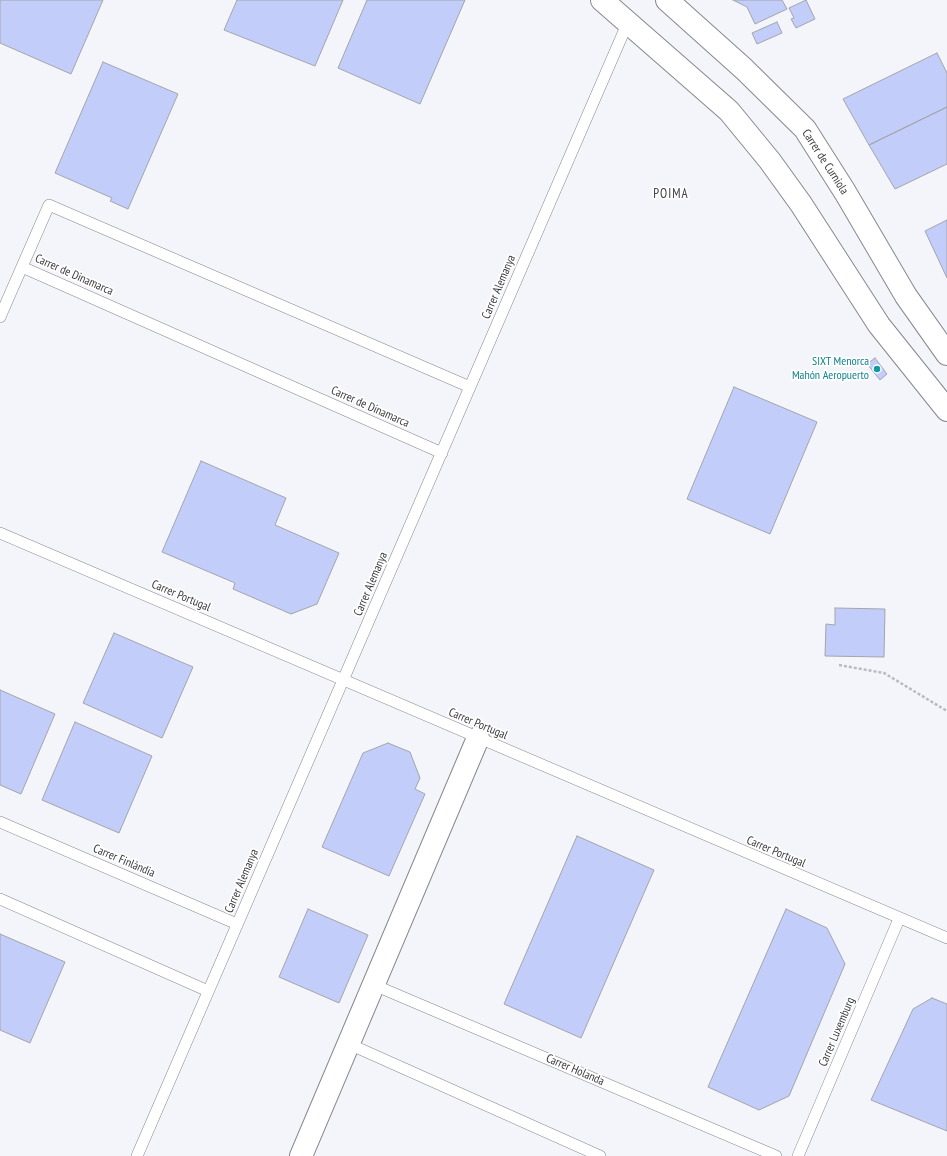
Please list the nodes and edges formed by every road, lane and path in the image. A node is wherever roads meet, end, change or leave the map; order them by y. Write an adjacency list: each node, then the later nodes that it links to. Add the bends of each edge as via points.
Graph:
1 (602, 0): 3 (street)
2 (667, 0): 6 (street, Carrer de Curniola, via 744,69 805,129 906,296)
3 (628, 22): 7 (lane, Carrer Alemanya); 8 (street, via 729,111 766,155 801,204 879,325)
4 (22, 267): 5 (lane); 7 (lane, Carrer de Dinamarca, via 49,205); 9 (lane, Carrer de Dinamarca)
5 (0, 318)
6 (947, 354)
7 (470, 387): 9 (lane, Carrer Alemanya)
8 (947, 410)
9 (442, 453): 12 (lane, Carrer Alemanya)
10 (0, 533): 12 (lane, Carrer Portugal)
11 (839, 665): 13 (path, via 884,673)
12 (343, 680): 14 (lane, Carrer Portugal); 18 (lane, Carrer Alemanya)
13 (947, 711)
14 (478, 738): 17 (lane, Carrer Portugal); 20 (street)
15 (0, 822): 18 (lane, Carrer Finlàndia)
16 (0, 899): 21 (lane)
17 (899, 919): 19 (lane, Carrer Portugal); 27 (lane, Carrer Luxemburg)
18 (237, 924): 21 (lane, Carrer Alemanya)
19 (947, 938)
20 (374, 985): 22 (street); 26 (lane, Carrer Holanda)
21 (208, 991): 23 (lane, Carrer Alemanya)
22 (349, 1044): 24 (street); 25 (lane)
23 (137, 1156)
24 (301, 1156)
25 (600, 1156)
26 (776, 1156)
27 (798, 1156)

